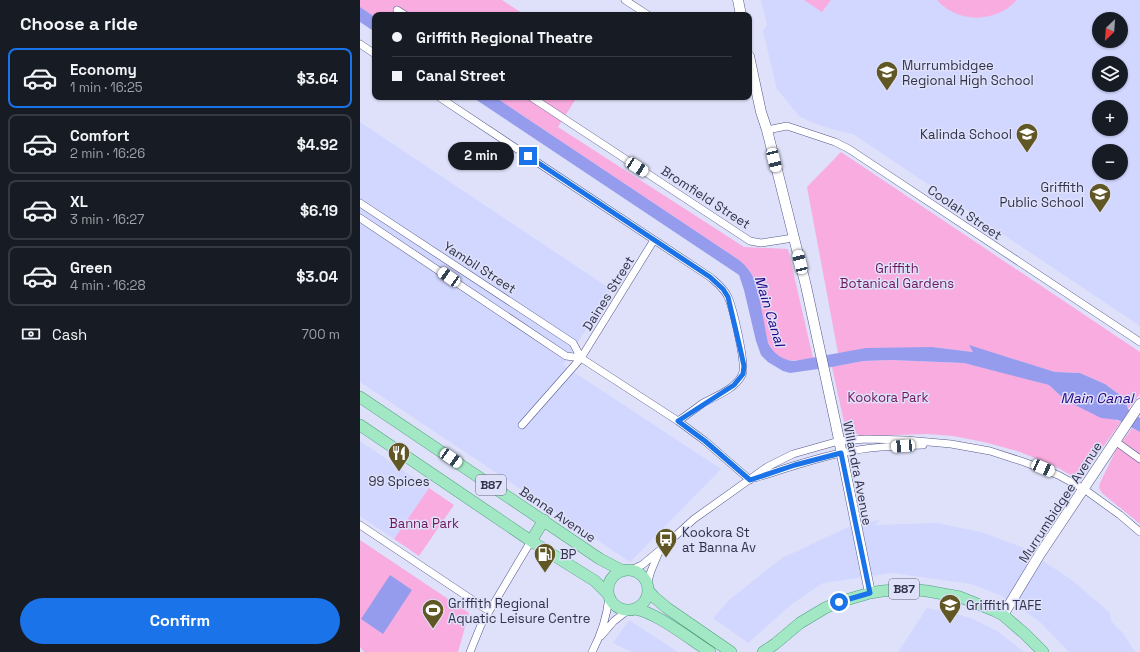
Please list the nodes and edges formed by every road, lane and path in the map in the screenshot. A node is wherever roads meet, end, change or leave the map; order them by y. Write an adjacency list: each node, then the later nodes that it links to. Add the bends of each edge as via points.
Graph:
1 (625, 0): 5 (street)
2 (738, 0): 6 (street)
3 (398, 10): 4 (street)
4 (401, 12)
5 (643, 12)
6 (740, 12)
7 (360, 44): 8 (street)
8 (372, 52)
9 (752, 76): 12 (street, Willandra Avenue)
10 (444, 100): 16 (street)
11 (536, 100): 15 (street, Bromfield Street, via 750,241 761,243)
12 (767, 130): 15 (street, Willandra Avenue); 17 (street, Coolah Street, via 787,126 848,149)
13 (360, 203): 18 (street, Yambil Street, via 573,343)
14 (360, 218): 18 (street, Yambil Street, via 566,356)
15 (793, 238): 24 (street, Willandra Avenue)
16 (654, 240): 18 (street, Daines Street); 21 (street, via 710,277 723,289 731,305 744,366 743,374 734,385)
17 (1140, 342)
18 (581, 358): 21 (street, Yambil Street); 23 (street, Daines Street)
19 (360, 397): 31 (main road, Banna Avenue / B87)
20 (1138, 406): 25 (street, Murrumbidgee Avenue)
21 (678, 421): 29 (street, Yambil Street)
22 (360, 425): 34 (main road, B87)
23 (522, 425)
24 (839, 441): 26 (street, via 906,440); 27 (street, Willandra Avenue); 29 (street, via 793,454 767,467)
25 (1115, 441): 28 (street); 30 (street, Murrumbidgee Avenue)
26 (951, 444): 27 (street, via 870,448); 30 (street, via 990,451 1024,462 1058,475)
27 (841, 453): 29 (street); 38 (street, Willandra Avenue)
28 (1140, 459)
29 (750, 480): 35 (street, via 694,519)
30 (1084, 489): 33 (street); 42 (street, Murrumbidgee Avenue)
31 (544, 520): 34 (main road); 36 (main road, Banna Avenue / B87, via 600,559)
32 (360, 525): 41 (street)
33 (1140, 532)
34 (531, 540): 39 (main road, B87, via 595,581); 41 (street)
35 (660, 550): 36 (street, via 642,565); 37 (street, via 651,571)
36 (627, 570): 37 (main road, B87, via 643,576); 39 (main road, via 615,574 610,581)
37 (648, 587): 40 (main road, via 648,595 643,604); 43 (main road, B87, via 660,603)
38 (870, 593): 42 (main road, B87, via 898,589 927,591 960,597); 50 (main road, B87, via 839,602 811,616)
39 (608, 595): 40 (main road, B87, via 614,605 623,610); 44 (street)
40 (631, 610): 44 (street, via 614,621); 45 (main road, B87, via 641,610 653,615)
41 (489, 611): 46 (street)
42 (1003, 615): 51 (main road, B87)
43 (697, 629): 45 (main road); 49 (main road, B87)
44 (600, 638): 47 (street)
45 (690, 639): 48 (main road, B87)
46 (470, 652)
47 (592, 652)
48 (710, 652)
49 (731, 652)
50 (762, 652)
51 (1043, 652)

